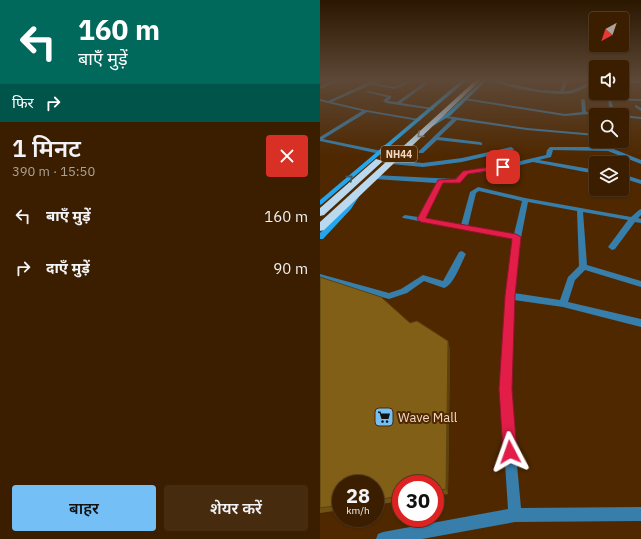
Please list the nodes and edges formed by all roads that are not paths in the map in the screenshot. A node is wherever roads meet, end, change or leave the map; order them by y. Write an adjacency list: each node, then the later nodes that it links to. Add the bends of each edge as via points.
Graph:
1 (341, 105): 12 (street)
2 (405, 105): 10 (street)
3 (436, 105): 10 (street)
4 (442, 105): 41 (highway, NH44)
5 (455, 105): 15 (highway, NH44)
6 (457, 105): 15 (street)
7 (503, 105): 13 (street, via 565,115)
8 (583, 105): 13 (street)
9 (636, 106): 11 (street)
10 (432, 109): 19 (street)
11 (641, 110)
12 (366, 111): 19 (street); 22 (street)
13 (584, 114): 14 (street)
14 (589, 114)
15 (443, 117): 17 (street); 29 (highway, NH44, one-way to 29)
16 (629, 117): 18 (street)
17 (456, 118): 20 (street, via 527,129); 21 (street)
18 (641, 118)
19 (418, 120): 26 (street)
20 (589, 134)
21 (436, 138): 23 (street); 27 (street)
22 (320, 139): 26 (street)
23 (480, 144)
24 (511, 149): 29 (street, via 462,160 422,165)
25 (609, 149): 28 (street, via 552,148 550,156); 30 (street)
26 (380, 152): 38 (street, one-way to 26)
27 (421, 152)
28 (533, 160): 31 (street); 34 (street, via 466,172 457,181)
29 (391, 162): 32 (highway, NH44)
30 (641, 162)
31 (589, 171)
32 (374, 177): 34 (street); 36 (highway, NH44)
33 (629, 178): 35 (street)
34 (440, 181): 43 (street)
35 (641, 182)
36 (357, 194): 46 (highway, NH44); 47 (street, via 349,208)
37 (525, 200): 39 (street); 45 (street, via 475,189); 48 (street)
38 (320, 204)
39 (580, 210): 44 (street); 51 (street)
40 (641, 211): 44 (street)
41 (320, 213)
42 (405, 217): 43 (street)
43 (421, 219): 45 (street)
44 (637, 220): 49 (street)
45 (464, 226): 48 (street)
46 (320, 228)
47 (320, 237)
48 (516, 237): 54 (street)
49 (612, 247)
50 (462, 254): 52 (street, via 444,285 423,278 404,291 389,296)
51 (584, 267): 53 (street); 55 (street, via 571,279)
52 (320, 277)
53 (641, 284)
54 (510, 296): 55 (street); 58 (street, via 505,389)
55 (563, 304): 56 (street)
56 (641, 323)
57 (641, 514): 58 (street)
58 (515, 515): 59 (street)
59 (383, 539)

